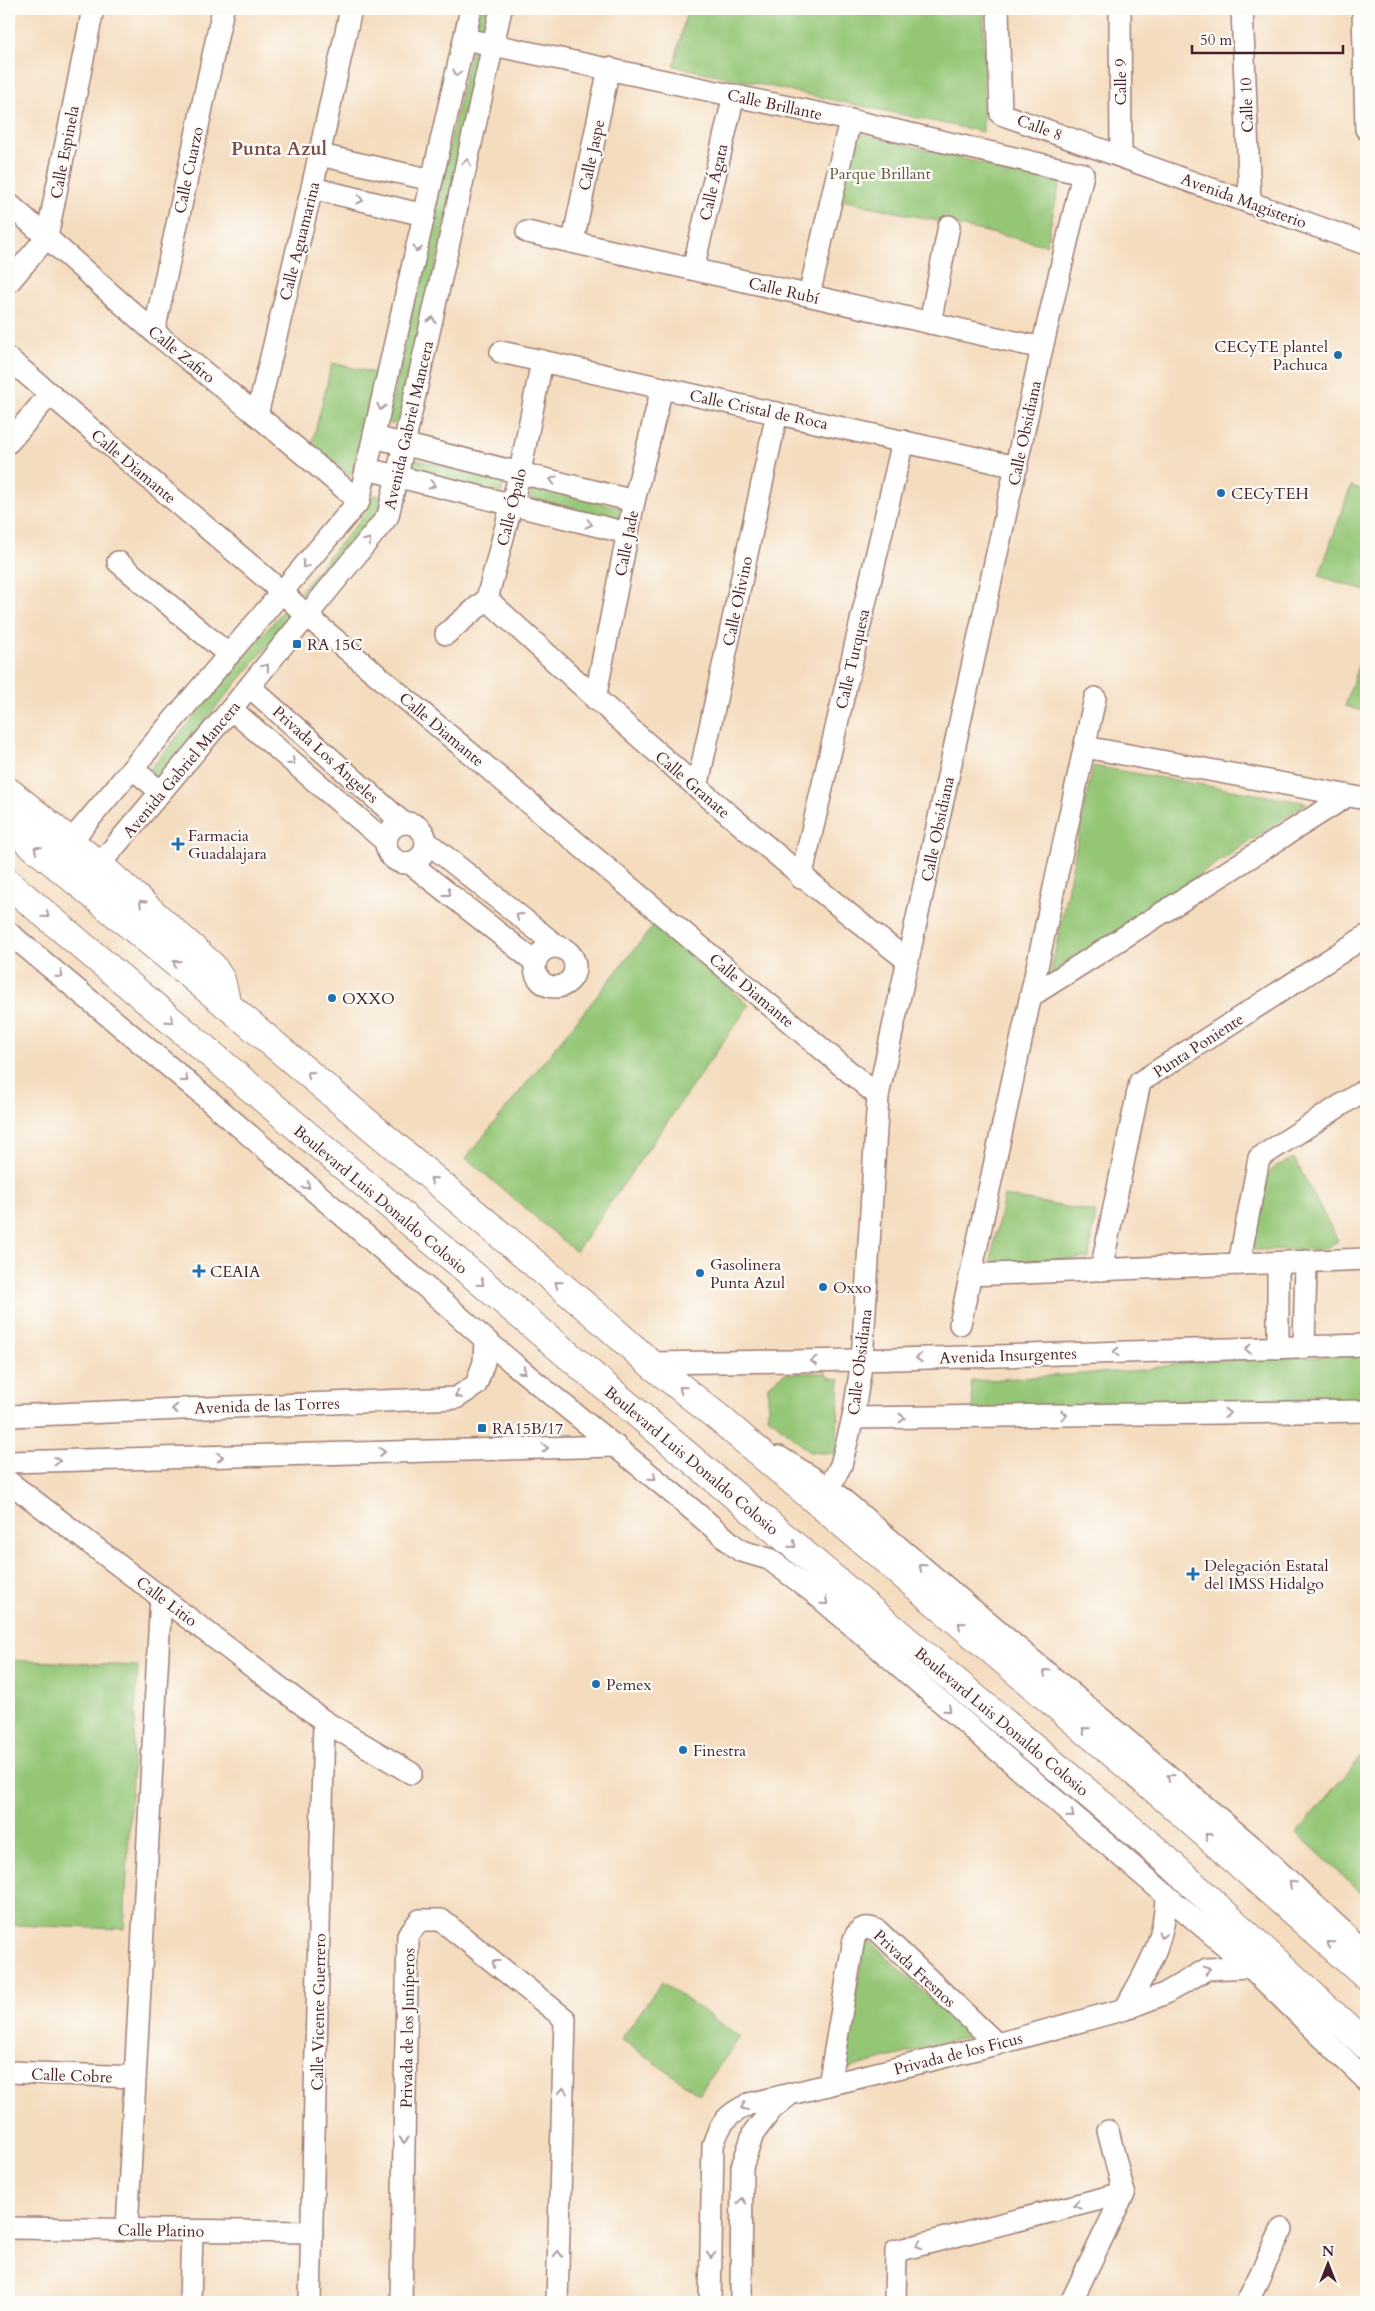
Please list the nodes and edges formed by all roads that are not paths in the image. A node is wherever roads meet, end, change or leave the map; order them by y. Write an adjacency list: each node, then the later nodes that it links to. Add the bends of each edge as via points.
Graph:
1 (93, 9): 26 (street, Calle Espinela)
2 (223, 9): 33 (street, Calle Cuarzo)
3 (351, 9): 16 (street, Calle Aguamarina)
4 (471, 9): 10 (street, Avenida Gabriel Mancera)
5 (501, 9): 11 (street, Avenida Gabriel Mancera)
6 (998, 9): 17 (street, Calle 8, via 1001,114)
7 (1120, 9): 17 (street, Calle 9)
8 (1242, 9): 21 (street, Calle 10)
9 (1363, 9): 15 (street)
10 (465, 39): 11 (street, Calle Brillante); 19 (street, Avenida Gabriel Mancera, one-way to 19)
11 (494, 44): 12 (street, Calle Brillante); 45 (street, Avenida Gabriel Mancera, one-way to 11)
12 (609, 68): 13 (street, Calle Brillante); 27 (street, Calle Jaspe)
13 (734, 95): 14 (street, Calle Brillante); 29 (street, Calle Ágata)
14 (850, 120): 18 (street, Calle Brillante); 31 (street)
15 (1366, 129)
16 (320, 155): 19 (street); 20 (street, Calle Aguamarina)
17 (1121, 156): 21 (street, Avenida Magisterio)
18 (1084, 174): 34 (street, Calle Obsidiana)
19 (432, 180): 23 (street, Avenida Gabriel Mancera)
20 (312, 188): 23 (street, one-way to 23); 41 (street, Calle Aguamarina)
21 (1250, 202): 28 (street, Avenida Magisterio)
22 (9, 204): 26 (street, Calle Zafiro)
23 (424, 215): 42 (street, Avenida Gabriel Mancera, one-way to 42)
24 (949, 226): 32 (street)
25 (527, 232): 27 (street, Calle Rubí)
26 (47, 237): 30 (street, Calle Espinela); 33 (street, Calle Zafiro)
27 (573, 241): 29 (street, Calle Rubí)
28 (1366, 244)
29 (693, 269): 31 (street, Calle Rubí)
30 (9, 282)
31 (809, 295): 32 (street, Calle Rubí)
32 (930, 323): 34 (street, Calle Rubí)
33 (154, 332): 41 (street, Calle Zafiro)
34 (1042, 348): 46 (street, Calle Obsidiana)
35 (502, 352): 37 (street, Calle Cristal de Roca)
36 (9, 359): 39 (street, Calle Diamante)
37 (542, 361): 38 (street, Calle Cristal de Roca); 48 (street, Calle Ópalo)
38 (662, 388): 40 (street, Calle Cristal de Roca); 50 (street, Calle Jade)
39 (50, 394): 44 (street); 55 (street, Calle Diamante)
40 (777, 413): 43 (street, Calle Cristal de Roca); 66 (street, Calle Olivino)
41 (257, 415): 51 (street, Calle Zafiro)
42 (374, 437): 45 (street); 47 (street, Avenida Gabriel Mancera)
43 (903, 441): 46 (street, Calle Cristal de Roca); 77 (street, Calle Turquesa)
44 (9, 442)
45 (404, 444): 48 (street); 49 (street, Avenida Gabriel Mancera)
46 (1017, 467): 83 (street, Calle Obsidiana)
47 (367, 469): 49 (street); 51 (street, Avenida Gabriel Mancera)
48 (520, 472): 50 (street, one-way to 48); 52 (street, Calle Ópalo)
49 (398, 476): 52 (street, one-way to 52); 57 (street, Avenida Gabriel Mancera, one-way to 49, via 388,516)
50 (634, 500): 53 (street, Calle Jade)
51 (359, 501): 55 (street, Avenida Gabriel Mancera, one-way to 55)
52 (512, 505): 53 (street, one-way to 53); 56 (street, Calle Ópalo)
53 (628, 533): 62 (street, Calle Jade)
54 (118, 562): 59 (street)
55 (282, 592): 57 (street, Calle Diamante); 59 (street, Avenida Gabriel Mancera)
56 (487, 599): 58 (street); 62 (street, Calle Granate)
57 (307, 616): 60 (street, Avenida Gabriel Mancera, one-way to 57); 87 (street, Calle Diamante)
58 (446, 634)
59 (229, 655): 65 (street, Avenida Gabriel Mancera)
60 (250, 687): 63 (street, Avenida Gabriel Mancera); 70 (street, Privada Los Ángeles)
61 (1096, 698): 64 (street)
62 (594, 699): 66 (street, Calle Granate)
63 (231, 709): 68 (street, Avenida Gabriel Mancera); 72 (street, Privada Los Ángeles, one-way to 72)
64 (1085, 747): 69 (street); 84 (street)
65 (133, 769): 68 (street); 73 (street, Avenida Gabriel Mancera)
66 (698, 788): 77 (street, Calle Granate)
67 (9, 792): 73 (main road)
68 (161, 792): 76 (street, Avenida Gabriel Mancera)
69 (1357, 797): 84 (street)
70 (402, 822): 72 (street, via 391,829); 74 (street, via 419,827)
71 (9, 826): 85 (main road, one-way to 71)
72 (385, 841): 75 (street, via 386,850 392,858 400,863)
73 (70, 842): 76 (main road)
74 (427, 842): 75 (street, via 425,852); 81 (street, one-way to 74)
75 (410, 863): 82 (street, one-way to 82)
76 (99, 865): 85 (main road, one-way to 76, via 221,980 212,966)
77 (801, 878): 83 (street, Calle Granate)
78 (9, 884): 118 (main road, Boulevard Luis Donaldo Colosio, one-way to 118, via 1159,1853)
79 (9, 933): 95 (street, one-way to 95, via 198,1090)
80 (1366, 936): 92 (street, Punta Poniente, via 1140,1082)
81 (557, 946): 82 (street, via 540,953); 82 (street, via 573,956 576,966 574,976 567,983 558,987 540,981 535,972)
82 (535, 962)
83 (908, 962): 87 (street, Calle Obsidiana)
84 (1030, 996): 93 (street)
85 (227, 1005): 100 (main road, one-way to 85)
86 (1366, 1088): 91 (street, via 1260,1158)
87 (878, 1096): 99 (street, Calle Obsidiana)
88 (1362, 1256): 89 (street)
89 (1306, 1262): 90 (street); 98 (street)
90 (1278, 1263): 91 (street); 97 (street)
91 (1239, 1264): 92 (street)
92 (1102, 1270): 93 (street)
93 (970, 1275): 94 (street)
94 (960, 1324)
95 (485, 1341): 102 (street, Avenida de las Torres, one-way to 102, via 484,1362 476,1384 456,1398); 105 (street, one-way to 105)
96 (1366, 1345): 98 (street, Avenida Insurgentes)
97 (1278, 1348): 98 (street, Avenida Insurgentes); 99 (street, Avenida Insurgentes, one-way to 99)
98 (1304, 1348)
99 (862, 1360): 100 (street, Avenida Insurgentes, one-way to 100); 103 (street, Calle Obsidiana)
100 (650, 1363): 104 (main road, one-way to 100)
101 (1366, 1411): 103 (street, one-way to 101)
102 (9, 1416)
103 (853, 1418): 108 (street, Calle Obsidiana, via 841,1465)
104 (720, 1419): 108 (street); 115 (main road, one-way to 104, via 1156,1790)
105 (616, 1446): 106 (street, one-way to 105); 112 (street, one-way to 112, via 741,1551 769,1558 813,1592)
106 (9, 1462)
107 (9, 1482): 109 (street, Calle Litio)
108 (829, 1488): 113 (street, one-way to 108, via 1254,1848)
109 (161, 1596): 110 (street, Calle Litio); 120 (street)
110 (324, 1721): 111 (street, Calle Litio); 130 (street, Calle Vicente Guerrero)
111 (411, 1773)
112 (1166, 1896): 114 (street); 116 (street, one-way to 116, via 1162,1937)
113 (1366, 1953)
114 (1250, 1967): 116 (street, Privada de los Ficus, one-way to 114, via 1164,1994 1207,1969); 121 (street)
115 (1366, 1976)
116 (1125, 2009): 117 (street, Privada de los Ficus)
117 (997, 2044): 122 (street, Privada de los Ficus); 122 (street, Privada Fresnos, via 878,1931 864,1928 854,1939)
118 (1366, 2045)
119 (9, 2072): 120 (street, Calle Cobre)
120 (135, 2077): 127 (street)
121 (1366, 2080)
122 (829, 2086): 123 (street, Privada de los Ficus)
123 (791, 2094): 135 (street, Privada de los Ficus, one-way to 135, via 749,2104 729,2114 719,2128 713,2145); 136 (street, one-way to 123, via 742,2167 746,2150 753,2134 772,2109)
124 (1108, 2131): 125 (street)
125 (1124, 2193): 137 (street, one-way to 137, via 896,2251); 138 (street)
126 (9, 2228): 127 (street, Calle Platino)
127 (127, 2229): 129 (street, Calle Platino)
128 (1282, 2229): 139 (street)
129 (192, 2231): 130 (street, Calle Platino); 131 (street)
130 (312, 2232): 132 (street, Calle Vicente Guerrero)
131 (190, 2302)
132 (310, 2302)
133 (401, 2302): 134 (street, Privada de los Juníperos, one-way to 133, via 565,2019 441,1920 420,1920 408,1935)
134 (557, 2302)
135 (710, 2302)
136 (740, 2302)
137 (895, 2302)
138 (1070, 2302)
139 (1247, 2302)

